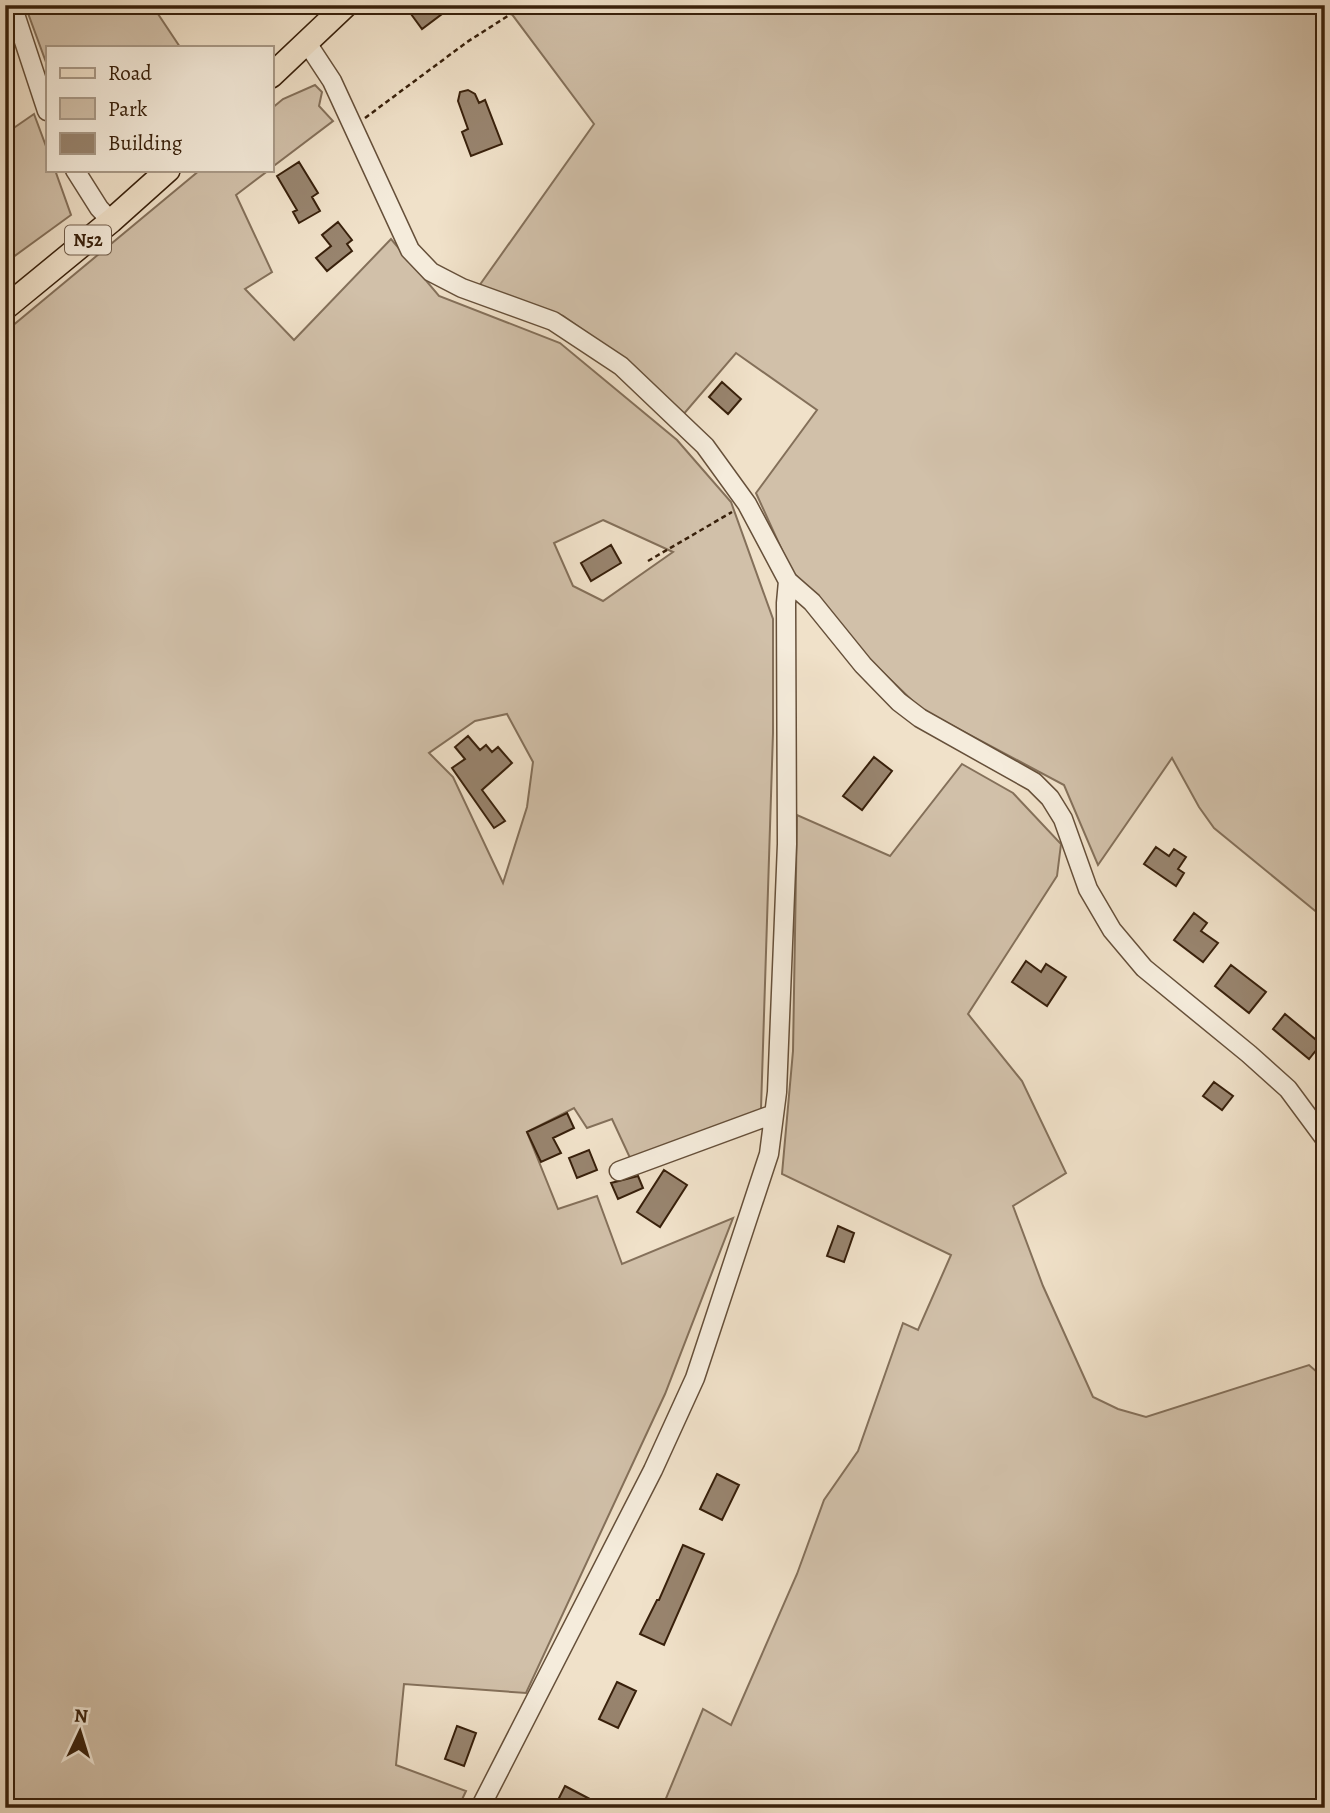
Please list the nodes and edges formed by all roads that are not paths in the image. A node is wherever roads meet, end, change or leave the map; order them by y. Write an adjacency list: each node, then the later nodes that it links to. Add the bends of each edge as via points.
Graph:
1 (12, 5): 5 (street)
2 (346, 5): 3 (main road)
3 (307, 43): 4 (main road); 10 (street, via 332,81 410,250 431,272 553,321 621,366 705,446 747,503)
4 (273, 74)
5 (46, 108)
6 (76, 172): 8 (street)
7 (166, 172): 8 (main road, N52)
8 (111, 221): 9 (main road, N52)
9 (5, 307)
10 (788, 581): 11 (street, via 787,844); 12 (street, via 900,702 1034,782 1050,798 1063,819 1088,889 1112,930 1144,968 1288,1089)
11 (774, 1114): 13 (street); 14 (street, via 769,1154 695,1378 653,1471)
12 (1325, 1139)
13 (618, 1171)
14 (480, 1808)

